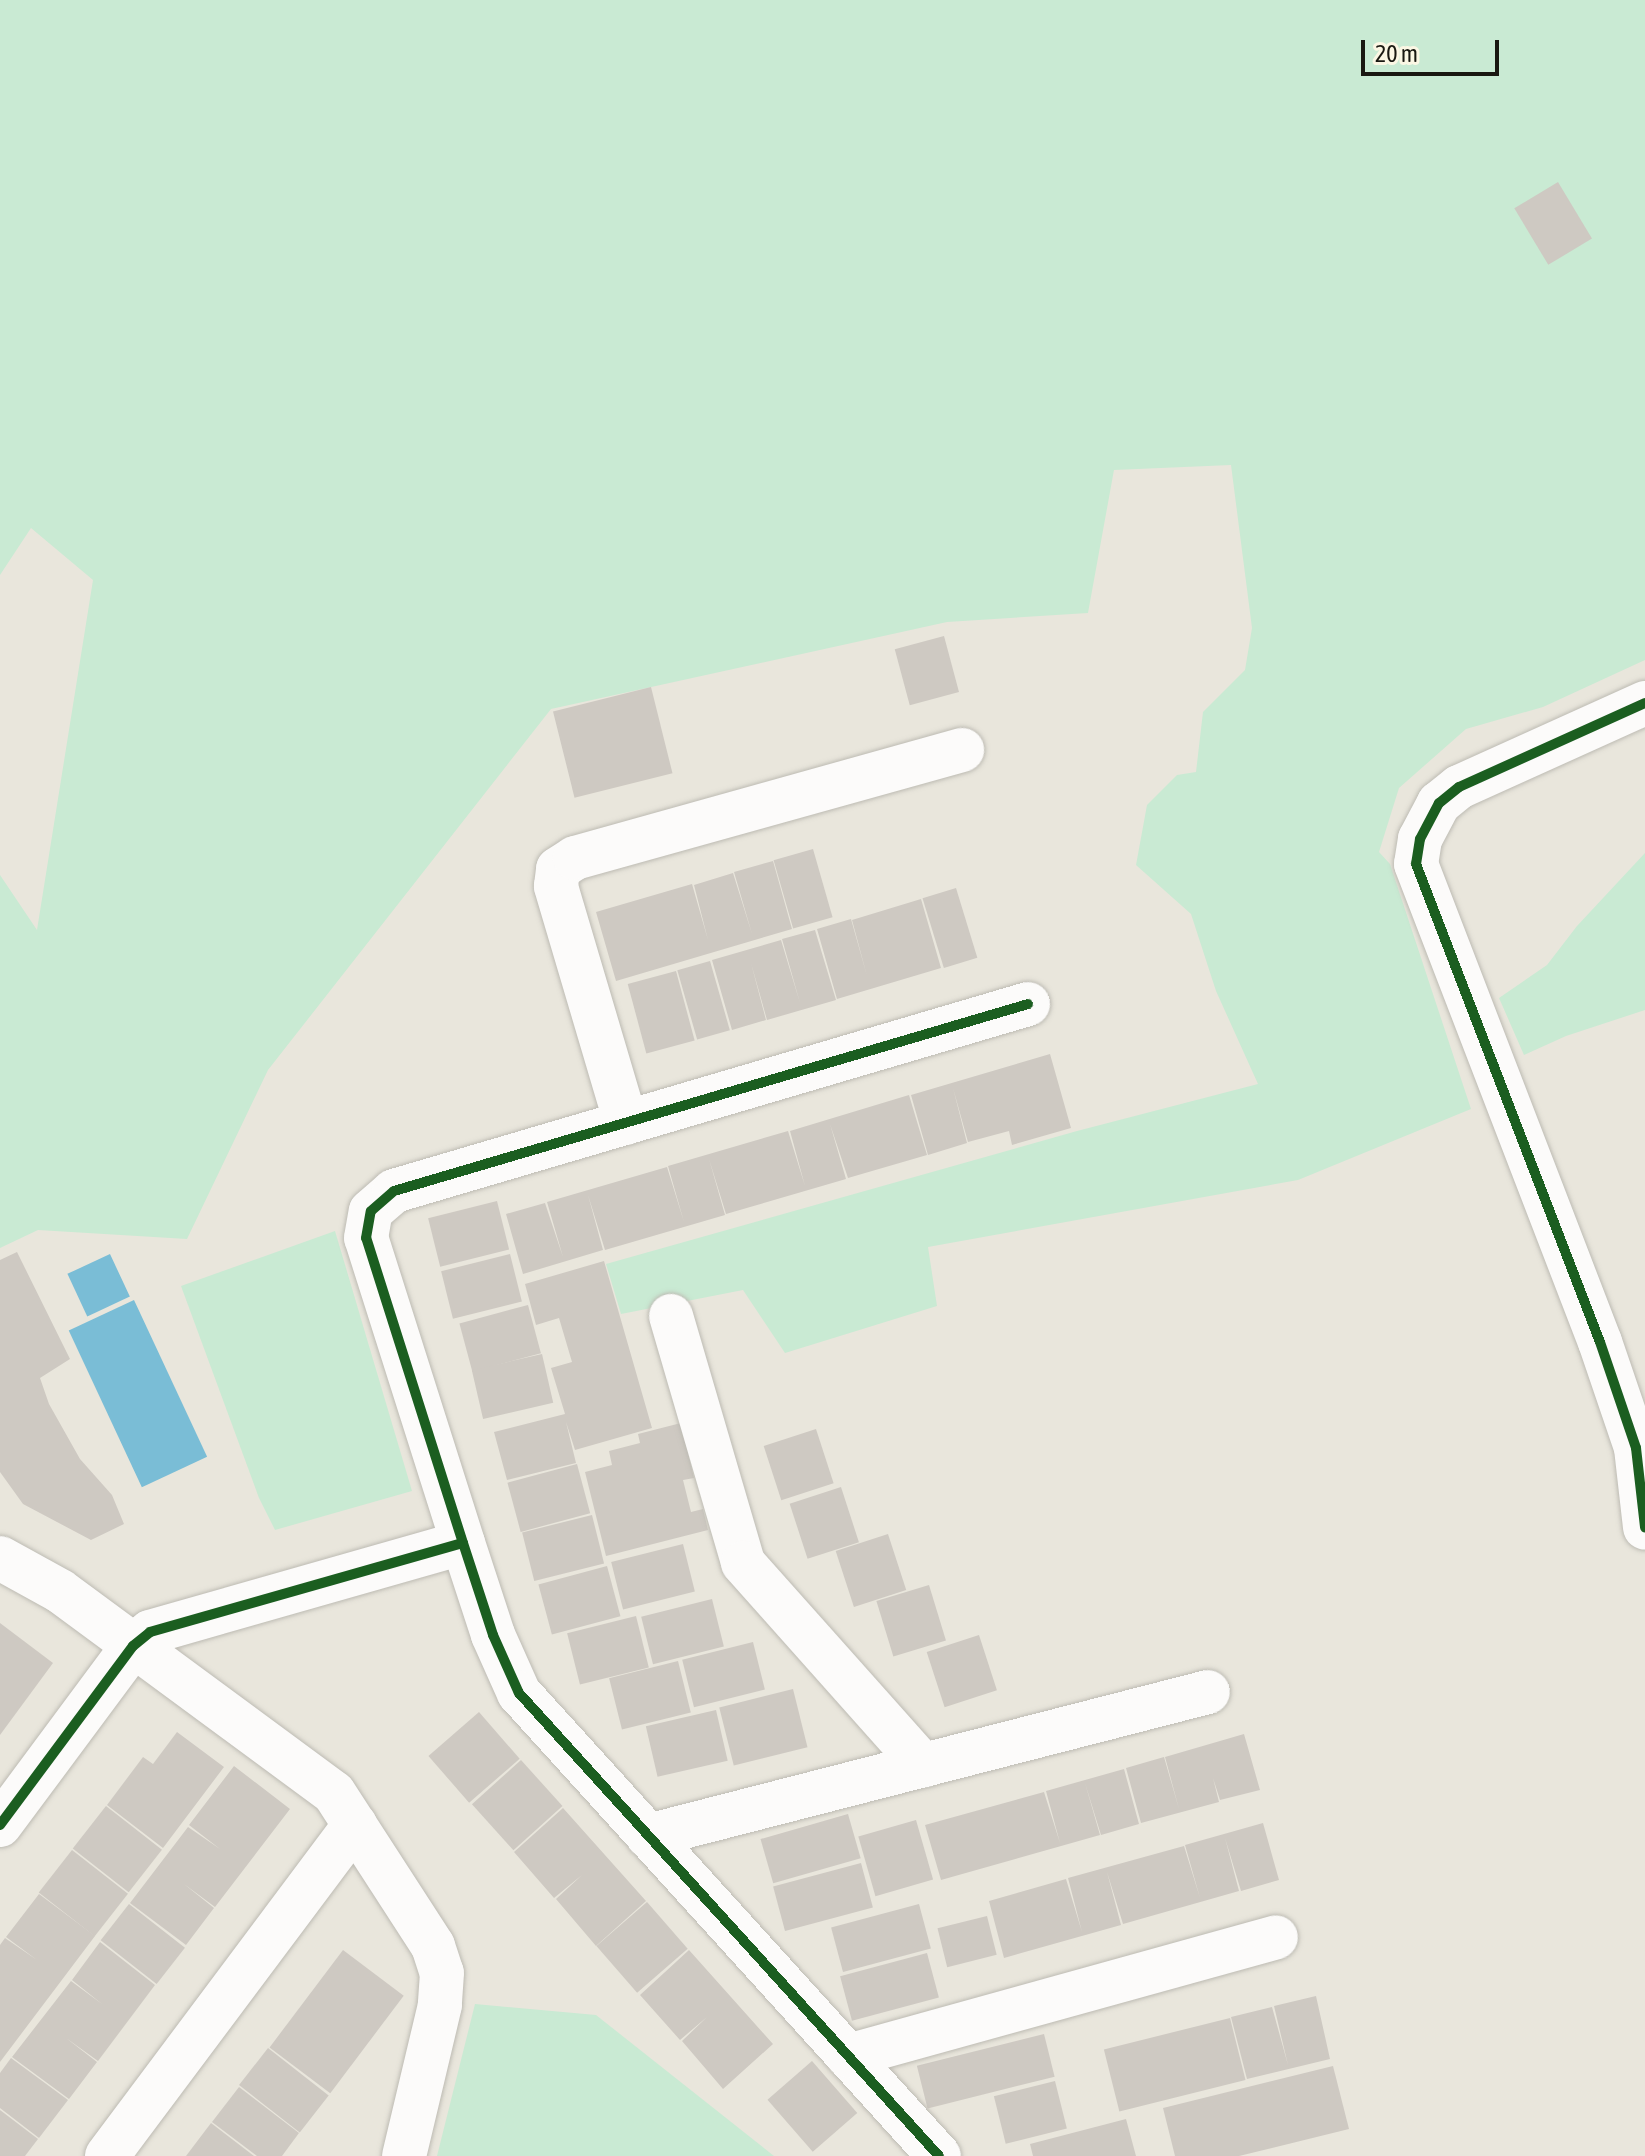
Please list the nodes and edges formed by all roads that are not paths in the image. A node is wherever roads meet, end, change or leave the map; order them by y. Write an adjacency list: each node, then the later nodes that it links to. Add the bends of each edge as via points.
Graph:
1 (1645, 703): 6 (street, via 1459,787 1439,803 1420,839 1416,864 1600,1342 1636,1448)
2 (962, 750): 4 (street, via 575,858 558,869 556,886)
3 (1028, 1004): 4 (street)
4 (626, 1123): 7 (street, via 394,1191 371,1211 366,1238)
5 (671, 1316): 11 (street, via 743,1563)
6 (1645, 1527)
7 (463, 1543): 9 (street, via 169,1624); 14 (street, via 493,1635 519,1693)
8 (0, 1558): 9 (street, via 39,1577)
9 (133, 1646): 12 (street, via 309,1771 334,1793); 13 (street)
10 (1208, 1692): 11 (street)
11 (923, 1765): 14 (street)
12 (355, 1824): 17 (street); 18 (street, via 433,1946 442,1973 440,2005)
13 (0, 1825)
14 (648, 1836): 16 (street)
15 (1276, 1937): 16 (street)
16 (848, 2056): 19 (street)
17 (107, 2156)
18 (404, 2156)
19 (939, 2156)

